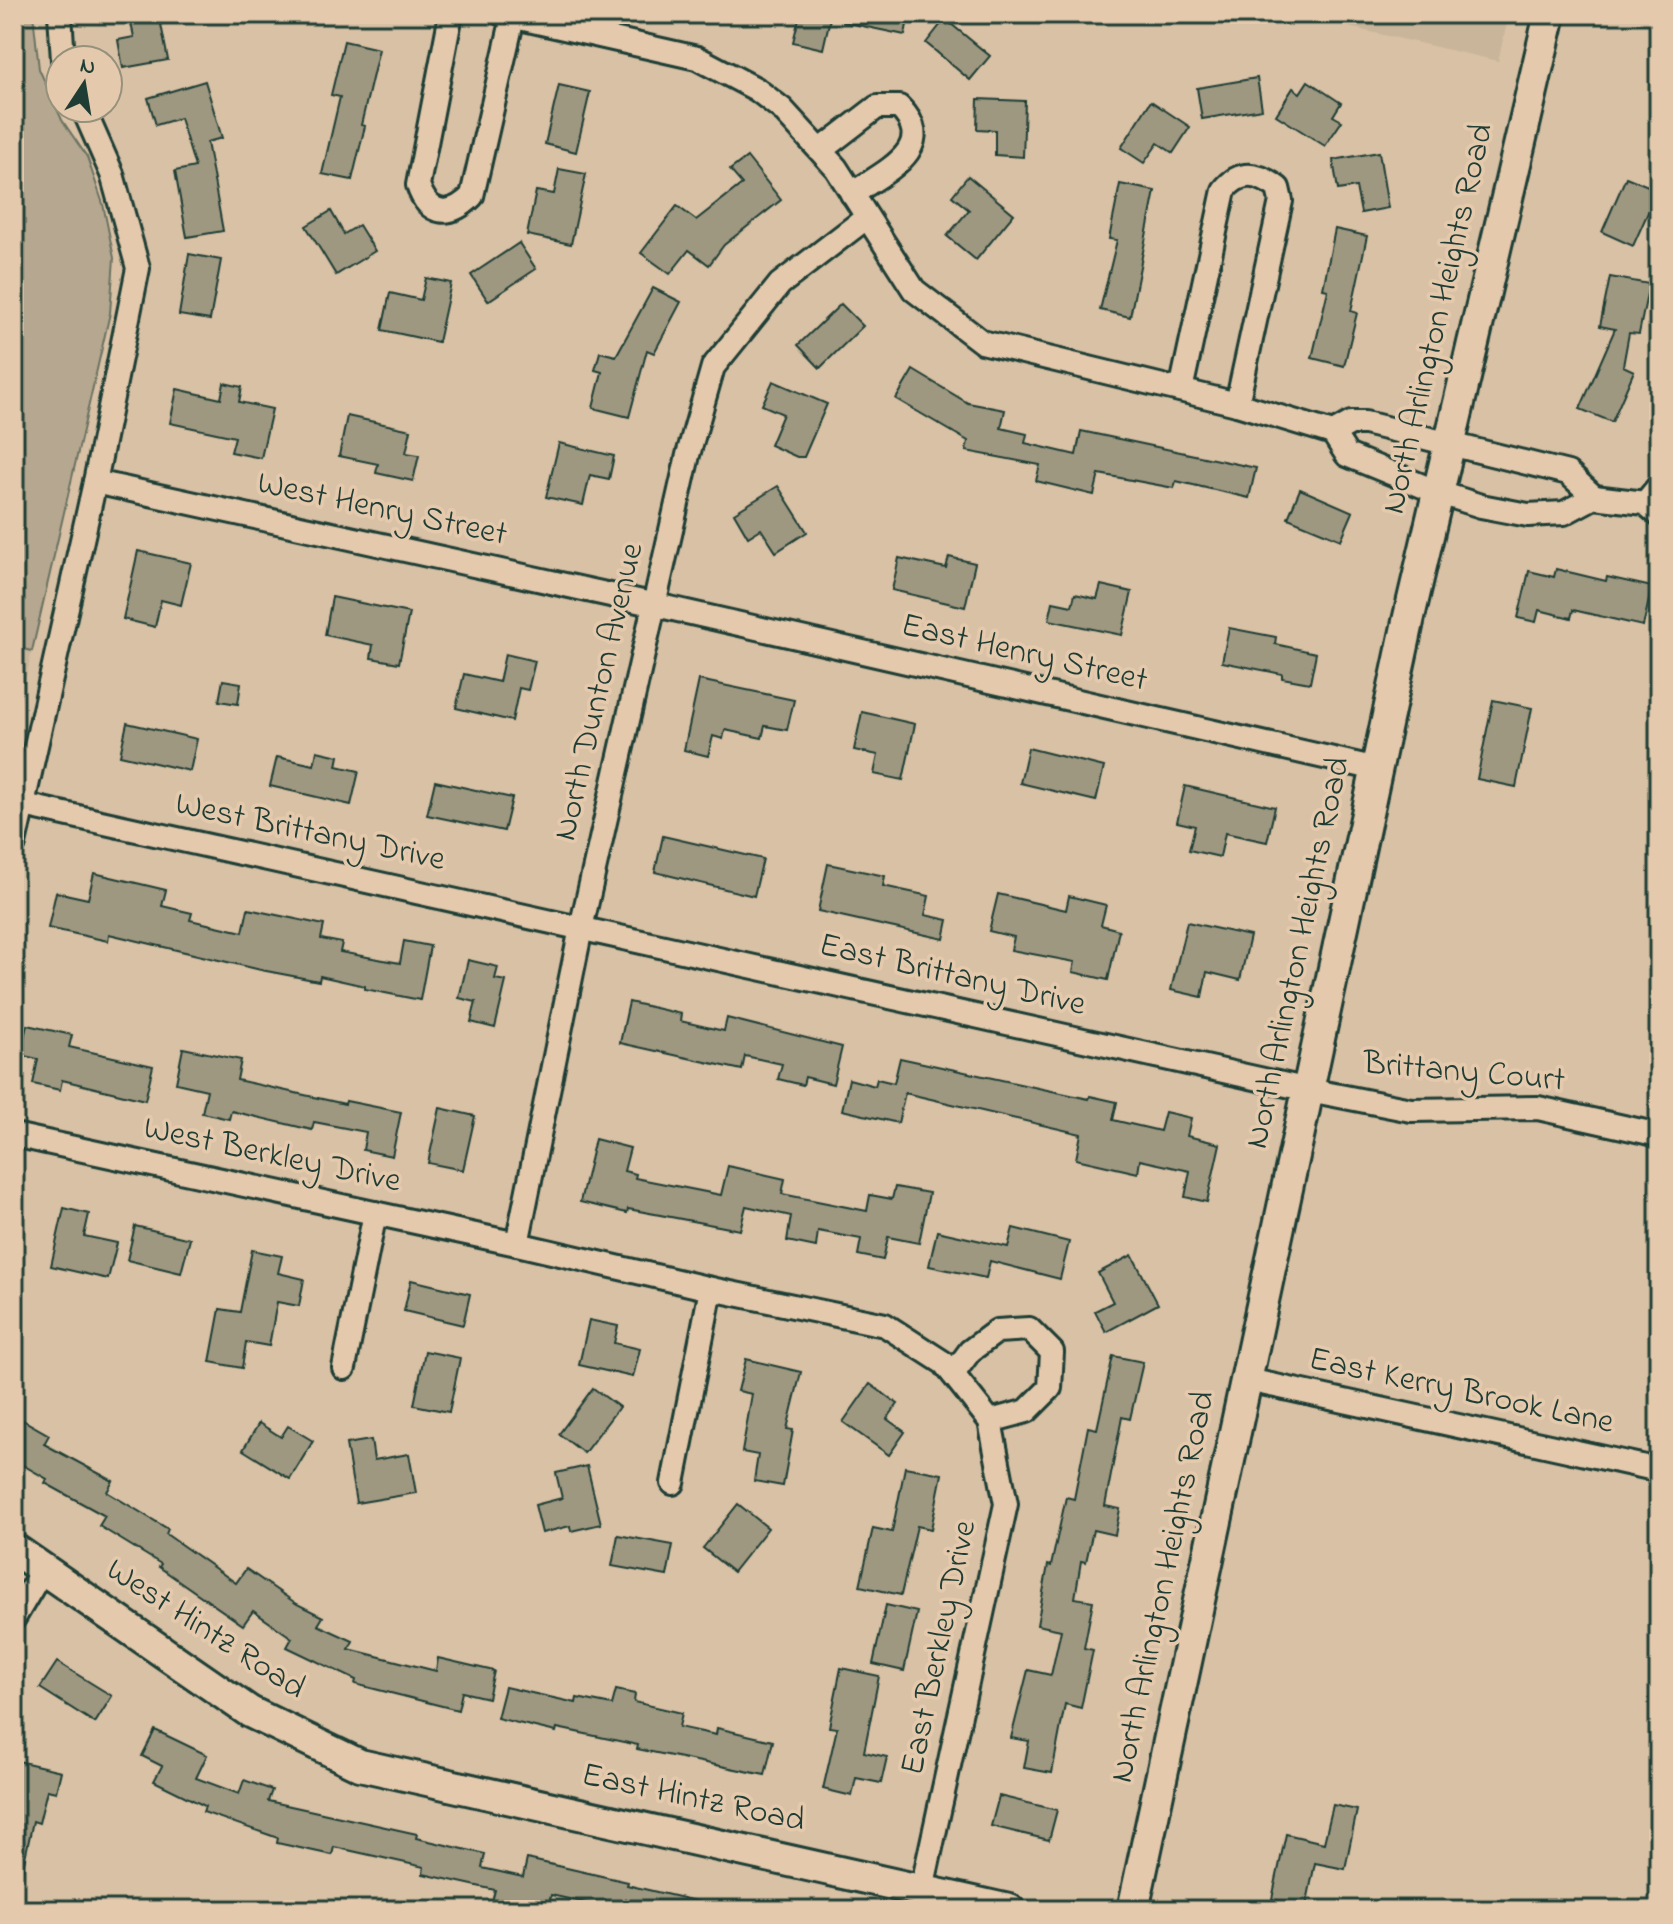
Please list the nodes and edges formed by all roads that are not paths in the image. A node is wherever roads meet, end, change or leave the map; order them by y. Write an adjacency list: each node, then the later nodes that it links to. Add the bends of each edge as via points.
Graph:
1 (60, 14): 5 (street)
2 (451, 14): 4 (street, via 418,185 430,207 443,211 460,209 472,196)
3 (1550, 14): 13 (main road, North Arlington Heights Road)
4 (507, 15): 7 (street, via 697,58 765,96)
5 (62, 44)
6 (90, 124): 14 (street, via 112,174 138,268)
7 (821, 150): 8 (street); 8 (street, via 877,107 899,107 908,116 914,137 907,156)
8 (852, 194): 9 (street)
9 (866, 218): 10 (street, via 914,290 982,342); 18 (street, North Dunton Avenue, via 780,284 713,367)
10 (1181, 390): 11 (street); 11 (street, via 1224,190 1231,181 1252,175 1278,188 1281,201)
11 (1237, 404): 12 (street)
12 (1333, 433): 13 (street, via 1351,423 1365,423); 15 (street, via 1347,455)
13 (1448, 442): 15 (main road, North Arlington Heights Road); 16 (street, via 1568,473)
14 (95, 482): 18 (street, West Henry Street); 20 (street)
15 (1437, 492): 16 (street, via 1528,515 1564,513); 19 (main road, North Arlington Heights Road)
16 (1594, 497): 17 (street)
17 (1654, 501)
18 (656, 605): 19 (street, East Henry Street); 22 (street, North Dunton Avenue)
19 (1377, 769): 23 (main road, North Arlington Heights Road)
20 (24, 805): 21 (street); 22 (street, West Brittany Drive)
21 (14, 844)
22 (581, 928): 23 (street, East Brittany Drive); 27 (street, North Dunton Avenue)
23 (1309, 1090): 25 (street, Brittany Court, via 1411,1110 1538,1108); 31 (main road, North Arlington Heights Road)
24 (14, 1135): 26 (street, West Berkley Drive)
25 (1659, 1135)
26 (375, 1213): 27 (street, West Berkley Drive); 29 (street)
27 (517, 1244): 28 (street, East Berkley Drive)
28 (711, 1289): 30 (street, East Berkley Drive, via 885,1325); 34 (street)
29 (344, 1368)
30 (953, 1374): 32 (street, East Berkley Drive); 32 (street, via 970,1351 997,1331 1029,1329 1052,1352 1050,1388 1027,1411)
31 (1248, 1380): 33 (street, East Kerry Brook Lane); 41 (main road, North Arlington Heights Road)
32 (990, 1421): 39 (street, East Berkley Drive, via 1006,1504)
33 (1659, 1470)
34 (673, 1483)
35 (14, 1549): 36 (main road, West Hintz Road)
36 (43, 1569): 37 (street); 38 (main road, West Hintz Road, via 250,1712)
37 (14, 1618)
38 (360, 1765): 39 (main road, East Hintz Road)
39 (922, 1889): 40 (main road, East Hintz Road)
40 (1009, 1910)
41 (1133, 1910)

